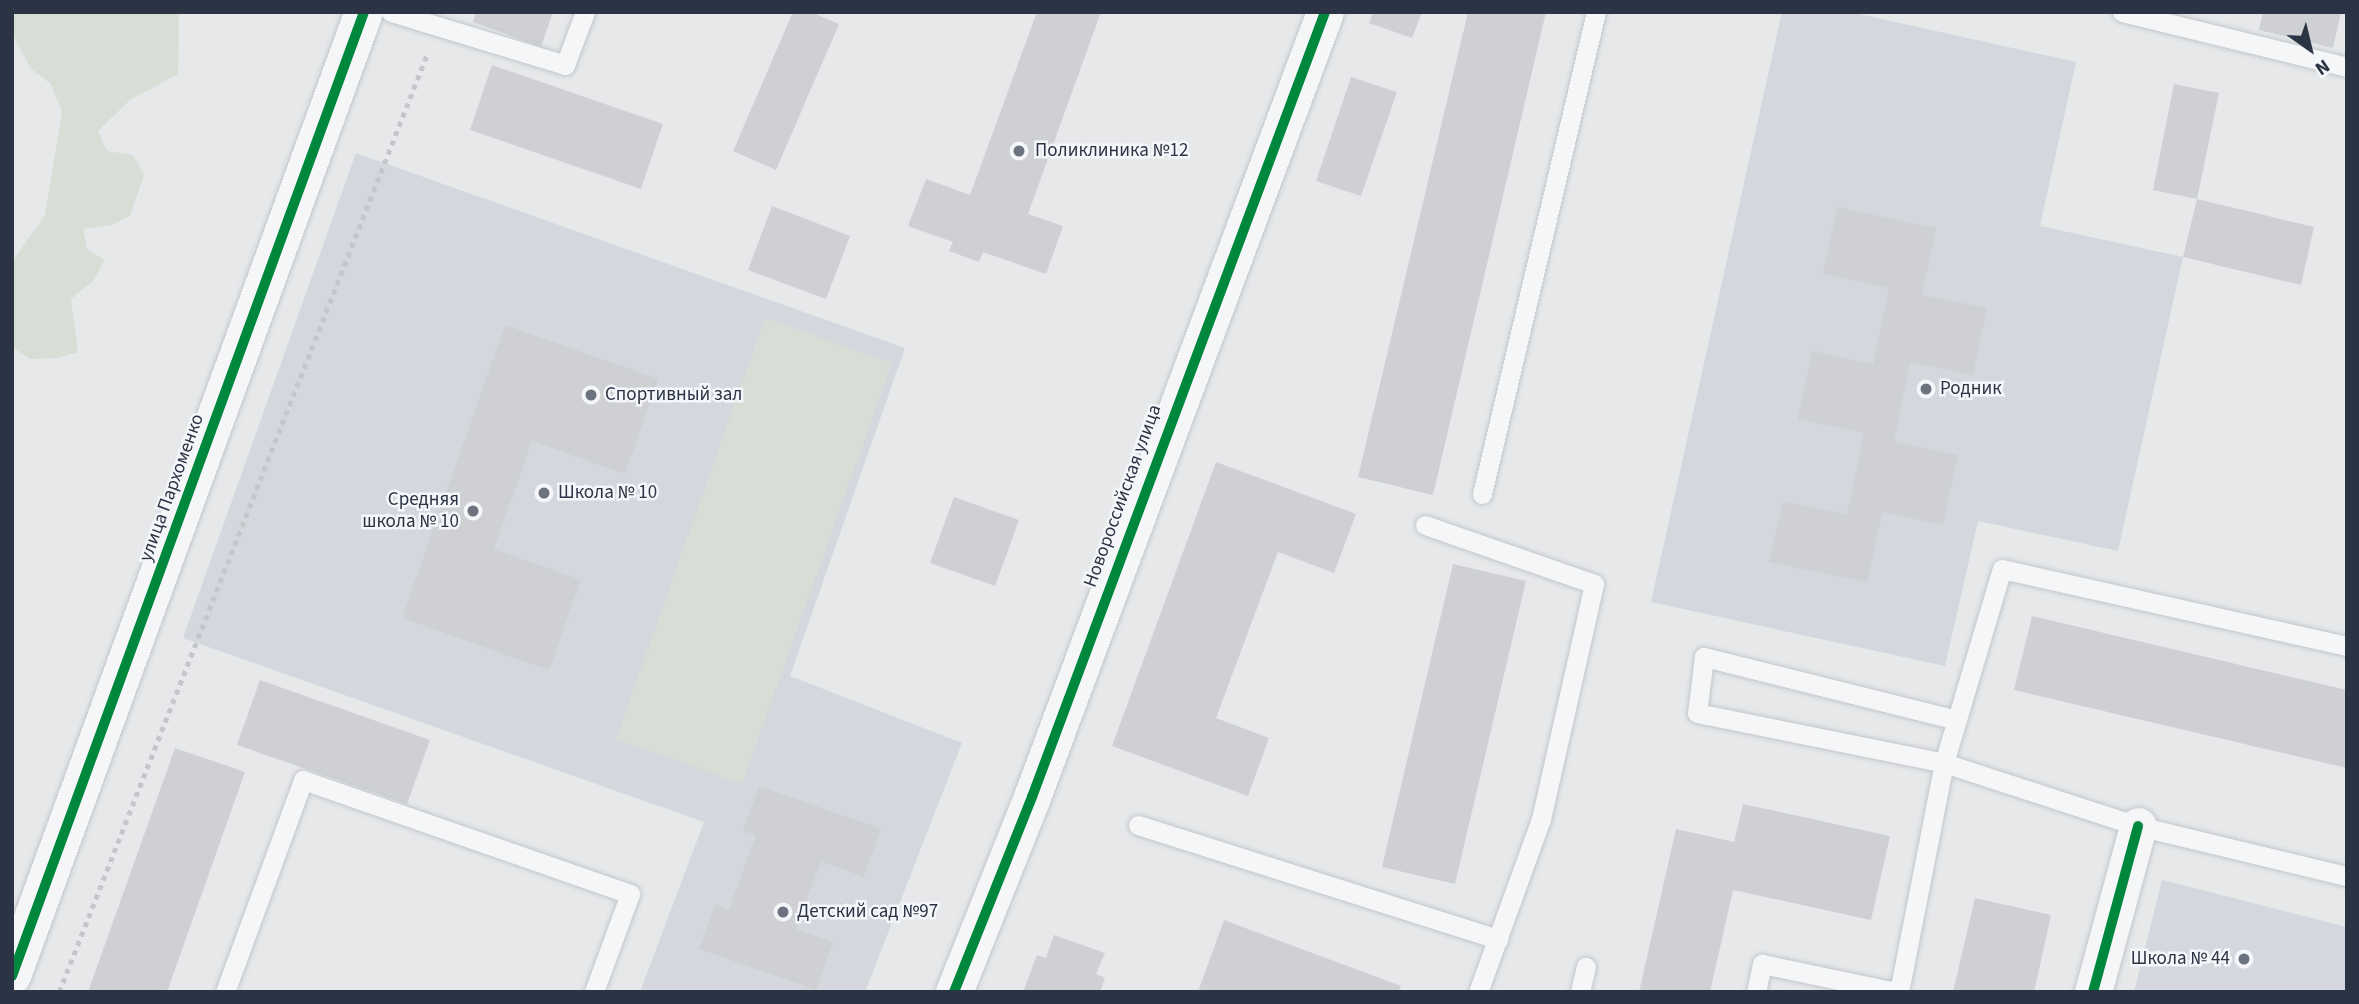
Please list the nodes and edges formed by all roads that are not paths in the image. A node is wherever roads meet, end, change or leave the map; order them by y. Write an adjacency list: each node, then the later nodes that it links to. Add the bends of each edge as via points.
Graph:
1 (364, 12): 18 (street, улица Пархоменко)
2 (391, 12): 3 (lane, via 565,65)
3 (585, 12)
4 (1325, 12): 21 (street, Новороссийская улица, via 1032,797)
5 (1596, 12): 8 (lane)
6 (2122, 12): 7 (lane)
7 (2347, 67)
8 (1482, 494)
9 (1425, 525): 16 (lane, via 1594,584 1541,819)
10 (2347, 646): 11 (lane, via 2001,569)
11 (1957, 720): 12 (lane); 12 (lane, via 1704,657 1698,713)
12 (1944, 763): 14 (lane); 25 (lane)
13 (1138, 825): 16 (lane)
14 (2138, 826): 15 (lane); 26 (street)
15 (2347, 876)
16 (1498, 939): 22 (lane)
17 (1586, 967): 23 (lane)
18 (12, 976)
19 (225, 992): 20 (lane, via 303,780 630,894)
20 (594, 992)
21 (954, 992)
22 (1478, 992)
23 (1580, 992)
24 (1756, 992): 25 (lane, via 1762,964)
25 (1898, 992)
26 (2093, 992)

